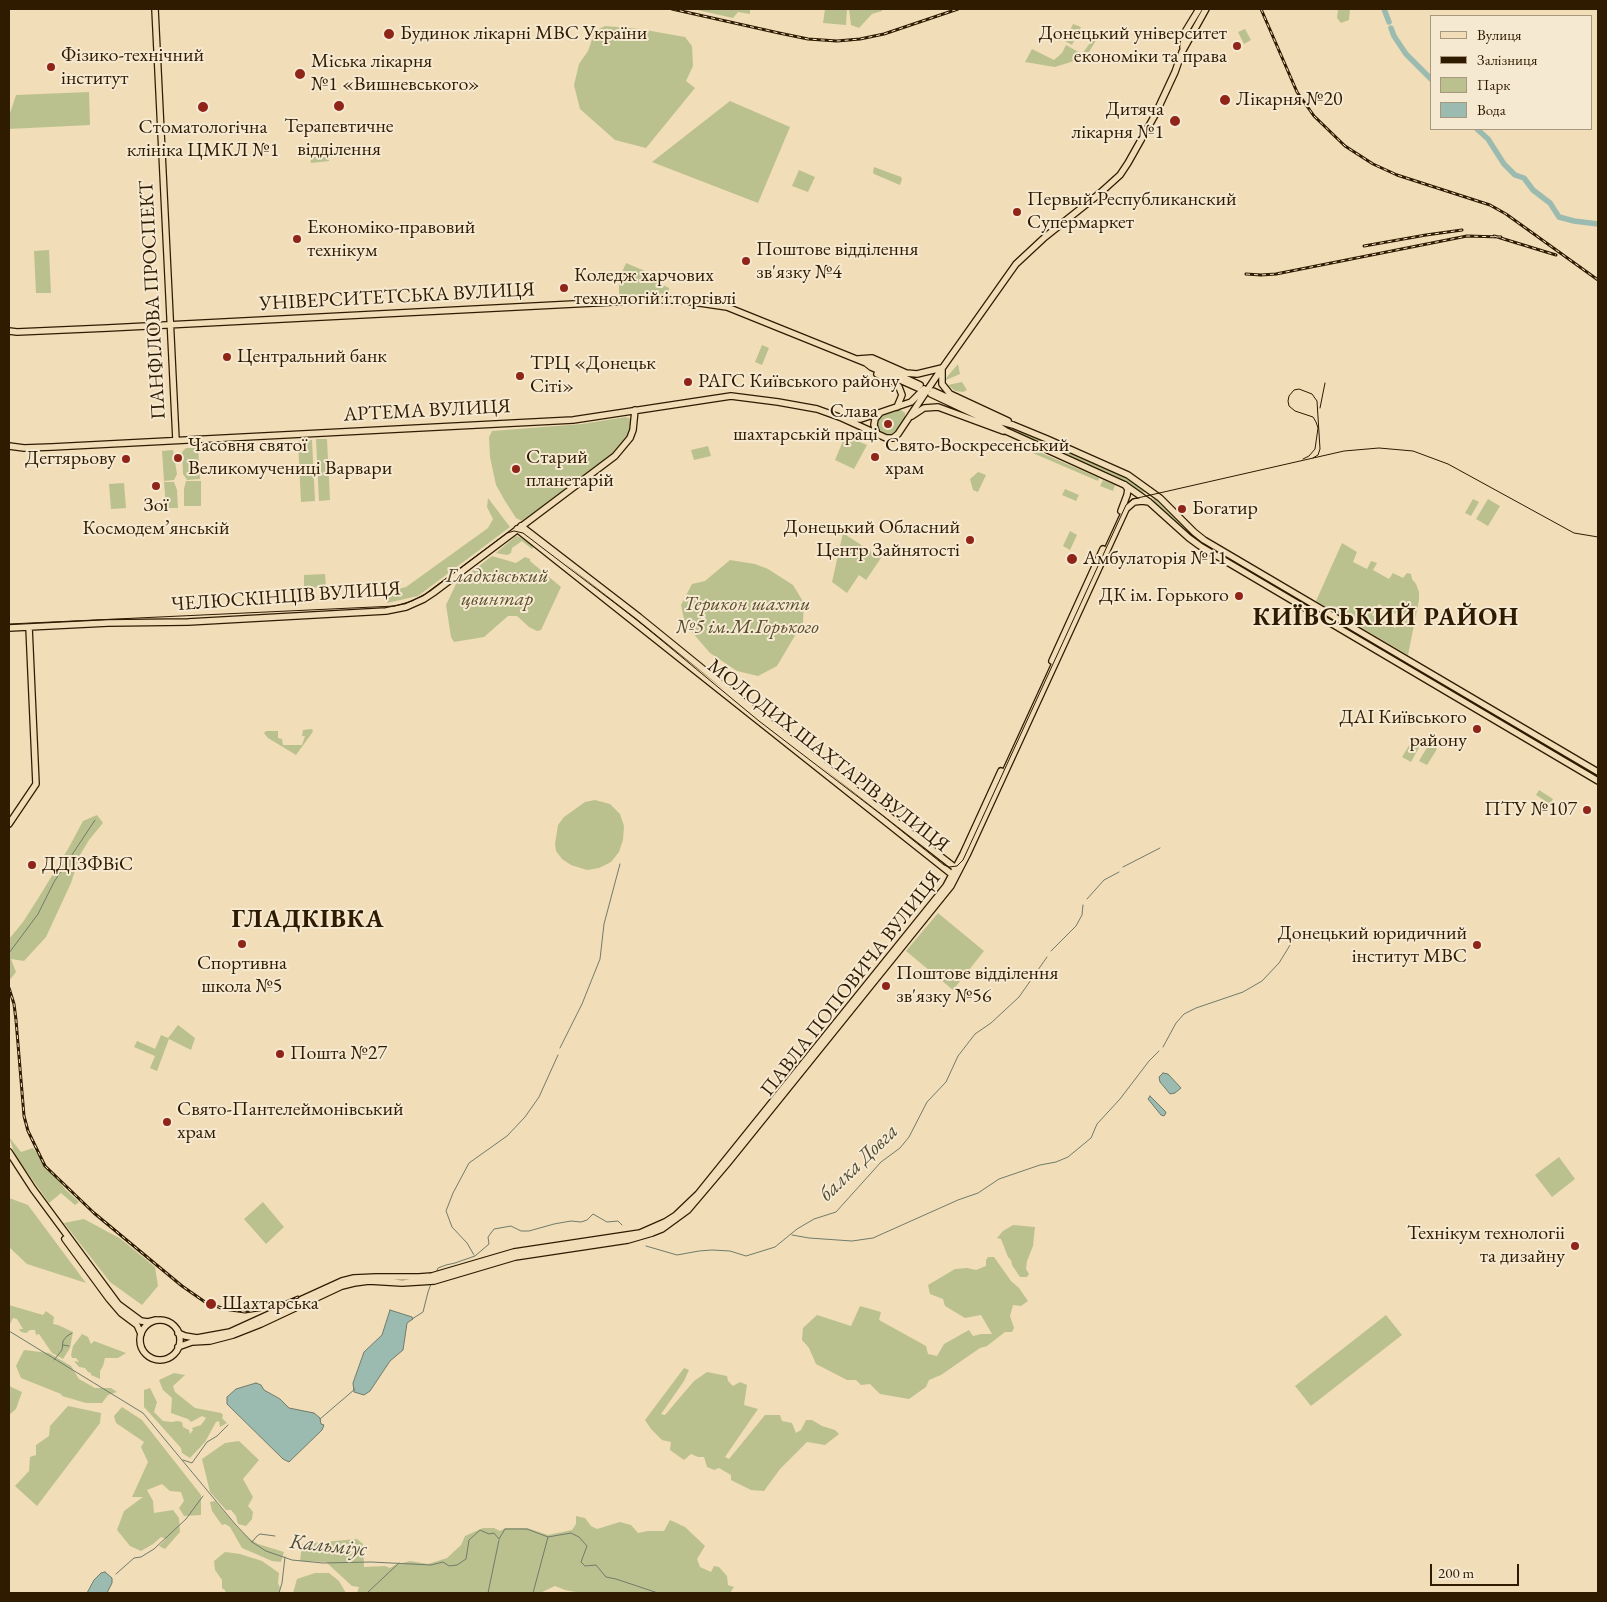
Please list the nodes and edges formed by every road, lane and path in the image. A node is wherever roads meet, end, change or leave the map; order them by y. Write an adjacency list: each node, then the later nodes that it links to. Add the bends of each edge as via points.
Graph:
1 (155, 9): 7 (main road, ПАНФІЛОВА ПРОСПЕКТ)
2 (1199, 9): 4 (main road, АРТЕМА ВУЛИЦЯ)
3 (1206, 9): 5 (main road, АРТЕМА ВУЛИЦЯ)
4 (1188, 27): 5 (main road, via 1187,33); 6 (main road, АРТЕМА ВУЛИЦЯ)
5 (1191, 35): 6 (main road, АРТЕМА ВУЛИЦЯ)
6 (1182, 52): 11 (main road, АРТЕМА ВУЛИЦЯ, via 1155,114 1120,174 1020,260)
7 (171, 325): 8 (main road, УНІВЕРСИТЕТСЬКА ВУЛИЦЯ); 9 (main road, УНІВЕРСИТЕТСЬКА ВУЛИЦЯ, via 671,300 727,307); 23 (main road, ПАНФІЛОВА ПРОСПЕКТ)
8 (9, 331)
9 (857, 359): 10 (main road, УНІВЕРСИТЕТСЬКА ВУЛИЦЯ); 11 (main road, via 872,358 906,373 917,374)
10 (867, 366): 13 (main road, УНІВЕРСИТЕТСЬКА ВУЛИЦЯ, via 872,363); 14 (main road, via 899,387 902,395)
11 (942, 368): 12 (main road, АРТЕМА ВУЛИЦЯ); 20 (main road, via 942,384 950,394)
12 (936, 377): 14 (main road, АРТЕМА ВУЛИЦЯ, via 911,402); 18 (main road, АРТЕМА ВУЛИЦЯ)
13 (919, 386)
14 (898, 407): 16 (main road, АРТЕМА ВУЛИЦЯ); 18 (main road, via 907,411)
15 (635, 410): 17 (main road, АРТЕМА ВУЛИЦЯ, via 731,396 817,409); 23 (main road, АРТЕМА ВУЛИЦЯ, via 567,420); 30 (main road, ЧЕЛЮСКІНЦІВ ВУЛИЦЯ, via 632,434 621,450)
16 (880, 413): 17 (main road, АРТЕМА ВУЛИЦЯ, via 861,419); 22 (main road, via 874,425)
17 (842, 418): 22 (main road, АРТЕМА ВУЛИЦЯ)
18 (908, 418): 19 (main road, АРТЕМА ВУЛИЦЯ)
19 (904, 425): 21 (main road, via 924,408 938,407); 22 (main road, АРТЕМА ВУЛИЦЯ, via 893,438)
20 (1013, 425): 21 (main road, via 932,392); 27 (main road, via 1113,468)
21 (1006, 432): 25 (main road)
22 (877, 434)
23 (176, 440): 24 (main road, АРТЕМА ВУЛИЦЯ, via 52,447)
24 (9, 446)
25 (1125, 485): 26 (main road); 29 (main road, ПАВЛА ПОПОВИЧА ВУЛИЦЯ, via 1128,490)
26 (1144, 498): 27 (main road); 28 (main road); 29 (main road)
27 (1160, 498): 31 (main road)
28 (1149, 502): 32 (main road); 40 (main road, ПАВЛА ПОПОВИЧА ВУЛИЦЯ, via 1134,502 1126,509)
29 (1122, 509): 40 (main road, ПАВЛА ПОПОВИЧА ВУЛИЦЯ)
30 (519, 528): 35 (main road, ЧЕЛЮСКІНЦІВ ВУЛИЦЯ, via 424,599 398,609 188,622); 40 (main road, МОЛОДИХ ШАХТАРІВ ВУЛИЦЯ, via 639,617 766,721); 41 (main road, МОЛОДИХ ШАХТАРІВ ВУЛИЦЯ)
31 (1198, 535): 32 (main road); 33 (main road)
32 (1191, 540): 34 (main road)
33 (1204, 540): 34 (main road, via 1198,542); 37 (main road)
34 (1200, 546): 38 (main road)
35 (29, 627): 36 (main road, ЧЕЛЮСКІНЦІВ ВУЛИЦЯ); 39 (main road, via 36,784)
36 (9, 628)
37 (1598, 772)
38 (1598, 781)
39 (9, 824)
40 (957, 869): 41 (main road, ПАВЛА ПОПОВИЧА ВУЛИЦЯ)
41 (954, 876): 44 (main road, ПАВЛА ПОПОВИЧА ВУЛИЦЯ, via 698,1194 661,1227 628,1236 514,1255 434,1281)
42 (9, 1152): 45 (main road, via 112,1296 144,1322)
43 (9, 1160): 47 (main road, via 100,1288 115,1307 137,1325)
44 (419, 1280): 46 (main road, via 354,1278 230,1332 197,1338); 48 (main road, via 369,1281 342,1286 233,1335)
45 (156, 1320): 46 (main road, via 167,1321); 47 (main road, via 146,1325)
46 (178, 1333): 48 (main road)
47 (140, 1334): 48 (main road, via 140,1345 146,1355 156,1360 172,1356)
48 (178, 1347)

